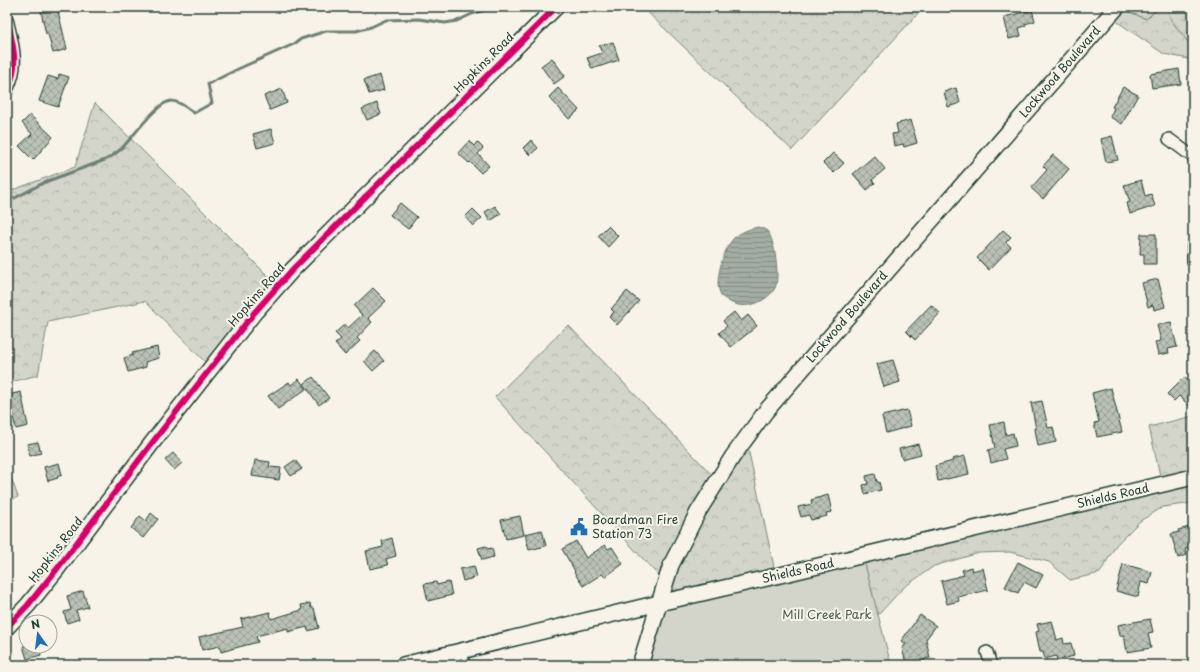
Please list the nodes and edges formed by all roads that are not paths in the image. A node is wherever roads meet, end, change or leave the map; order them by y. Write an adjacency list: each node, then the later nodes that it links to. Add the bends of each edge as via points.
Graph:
1 (556, 7): 11 (main road, Hopkins Road, via 293,269 254,313 57,569)
2 (1117, 7): 10 (main road, Lockwood Boulevard, via 766,411 733,456 698,512 671,565)
3 (7, 19): 4 (street, via 15,60 14,72)
4 (7, 90)
5 (1169, 139): 6 (street)
6 (1193, 157)
7 (1193, 246): 8 (street)
8 (1193, 261)
9 (1193, 477): 10 (main road, Shields Road)
10 (659, 603): 13 (main road, Shields Road); 15 (main road, Lockwood Boulevard)
11 (7, 627)
12 (987, 652): 16 (street)
13 (465, 658): 14 (main road, Shields Road)
14 (403, 665)
15 (640, 665)
16 (991, 665)

